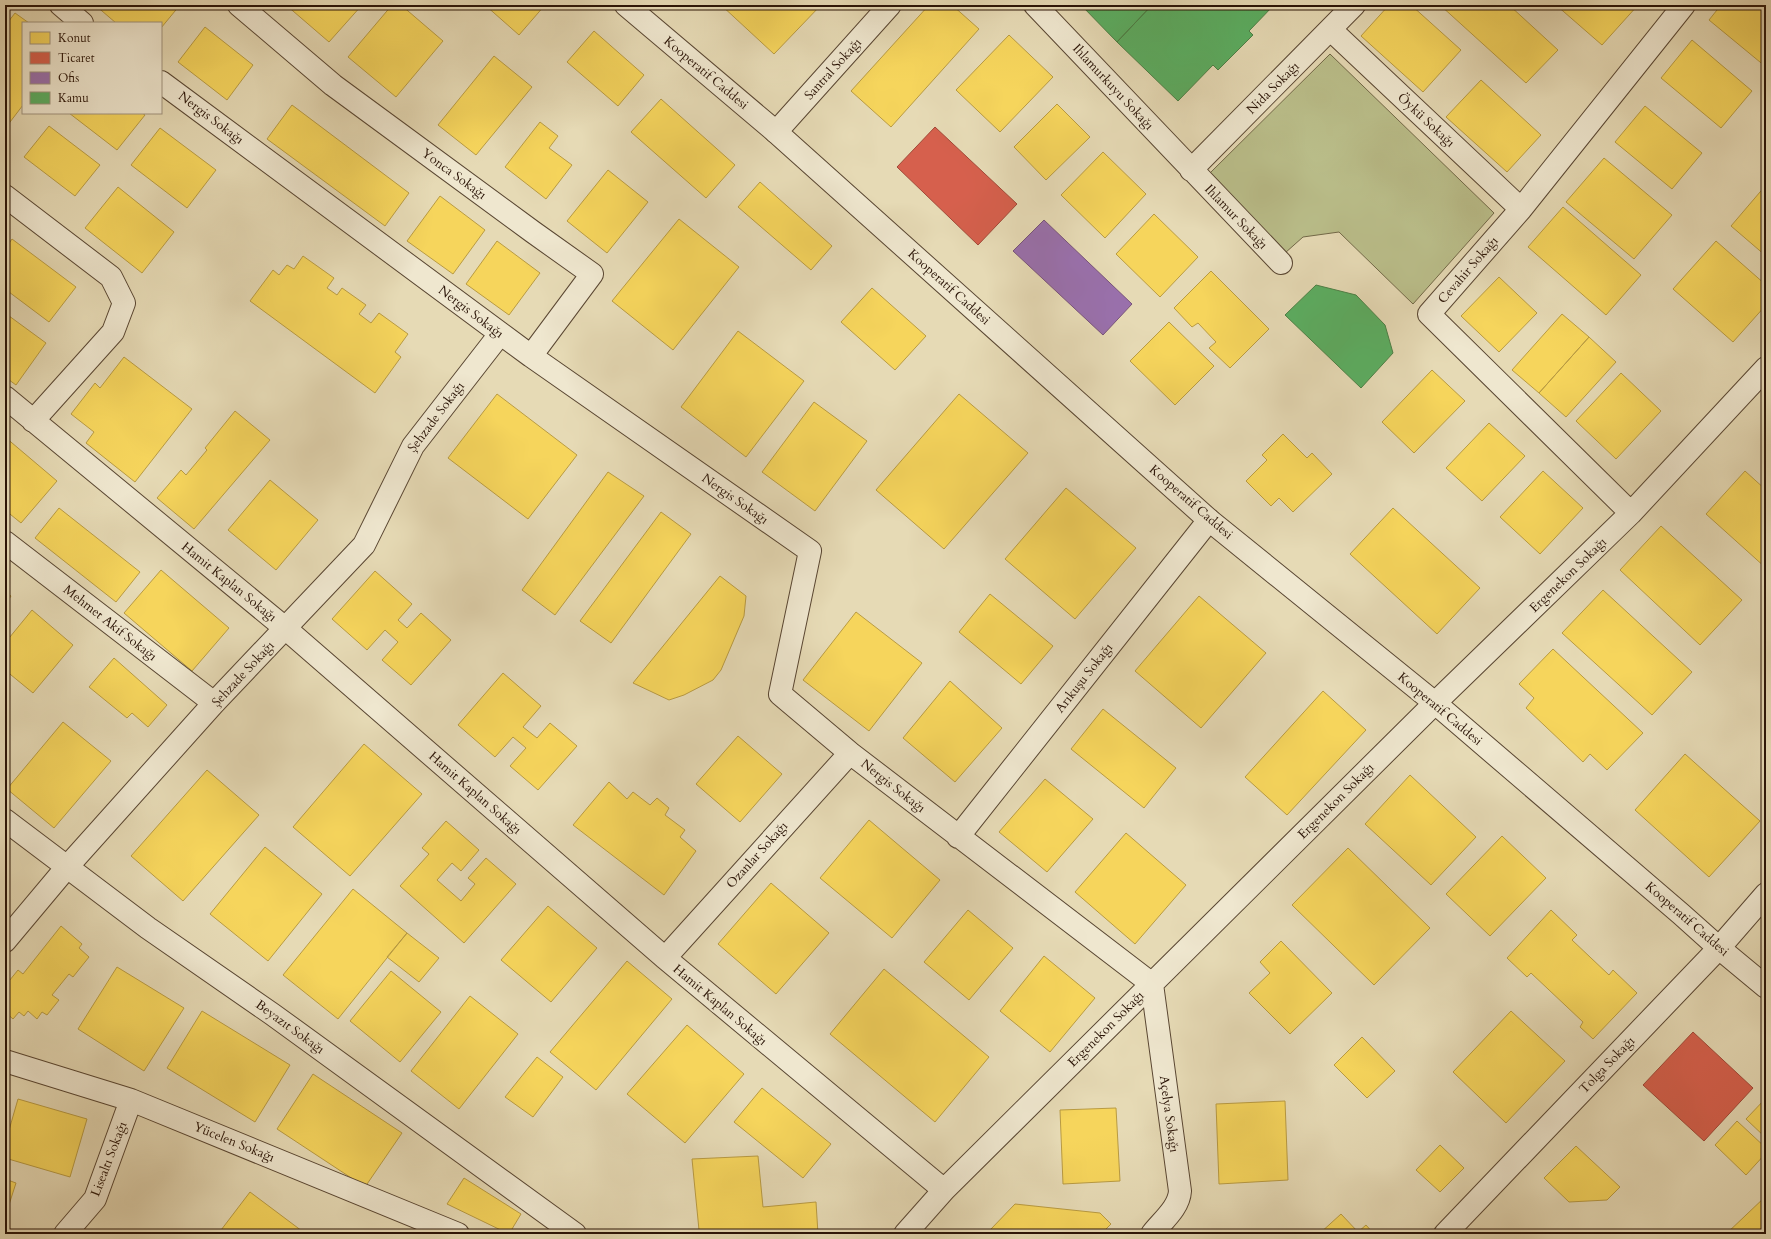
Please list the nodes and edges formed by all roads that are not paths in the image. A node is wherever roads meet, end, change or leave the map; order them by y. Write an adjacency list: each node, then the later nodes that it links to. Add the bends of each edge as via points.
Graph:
1 (61, 5): 8 (street)
2 (239, 5): 17 (street, Yonca Sokağı, via 333,86 592,274)
3 (626, 5): 11 (street, Kooperatif Caddesi)
4 (890, 5): 11 (street, Santral Sokağı)
5 (1034, 5): 12 (street, Ihlamurkuyu Sokağı)
6 (1354, 5): 9 (street, Nida Sokağı)
7 (1684, 5): 14 (street, Cevahir Sokağı)
8 (81, 22)
9 (1331, 30): 12 (street, Nida Sokağı); 14 (street, Öykü Sokağı)
10 (162, 83): 16 (street, Nergis Sokağı)
11 (776, 132): 22 (street, Kooperatif Caddesi)
12 (1191, 170): 15 (street, Ihlamur Sokağı)
13 (5, 196): 20 (street, via 111,277 124,303 113,332)
14 (1521, 209): 21 (street, Cevahir Sokağı, via 1429,314)
15 (1281, 263)
16 (500, 334): 17 (street, Nergis Sokağı); 24 (street, Şehzade Sokağı, via 413,446 364,545)
17 (531, 356): 27 (street, Nergis Sokağı, via 810,551 780,694)
18 (1766, 368): 21 (street, Ergenekon Sokağı)
19 (5, 397): 20 (street, Hamit Kaplan Sokağı)
20 (33, 421): 24 (street, Hamit Kaplan Sokağı)
21 (1631, 513): 26 (street, Ergenekon Sokağı)
22 (1209, 520): 26 (street, Kooperatif Caddesi); 29 (street, Arıkuşu Sokağı)
23 (5, 542): 25 (street, Mehmet Akif Sokağı)
24 (286, 628): 25 (street, Şehzade Sokağı); 34 (street, Hamit Kaplan Sokağı)
25 (214, 704): 30 (street, Şehzade Sokağı)
26 (1435, 704): 33 (street, Kooperatif Caddesi); 35 (street, Ergenekon Sokağı)
27 (850, 753): 29 (street, Nergis Sokağı); 34 (street, Ozanlar Sokağı)
28 (5, 820): 30 (street, Beyazıt Sokağı)
29 (958, 837): 35 (street, Nergis Sokağı)
30 (67, 868): 32 (street, Şehzade Sokağı); 42 (street, Beyazıt Sokağı)
31 (1766, 894): 33 (street, Tolga Sokağı)
32 (5, 941)
33 (1719, 948): 36 (street, Kooperatif Caddesi); 45 (street, Tolga Sokağı)
34 (665, 958): 39 (street, Hamit Kaplan Sokağı)
35 (1152, 984): 39 (street, Ergenekon Sokağı); 44 (street, Açelya Sokağı, via 1180,1191 1176,1205)
36 (1766, 987)
37 (5, 1061): 38 (street, Yücelen Sokağı)
38 (131, 1100): 40 (street, Lisealtı Sokağı, via 95,1199); 41 (street, Yücelen Sokağı)
39 (944, 1190): 43 (street, Ergenekon Sokağı)
40 (66, 1234)
41 (458, 1234)
42 (575, 1234)
43 (905, 1234)
44 (1152, 1234)
45 (1445, 1234)

